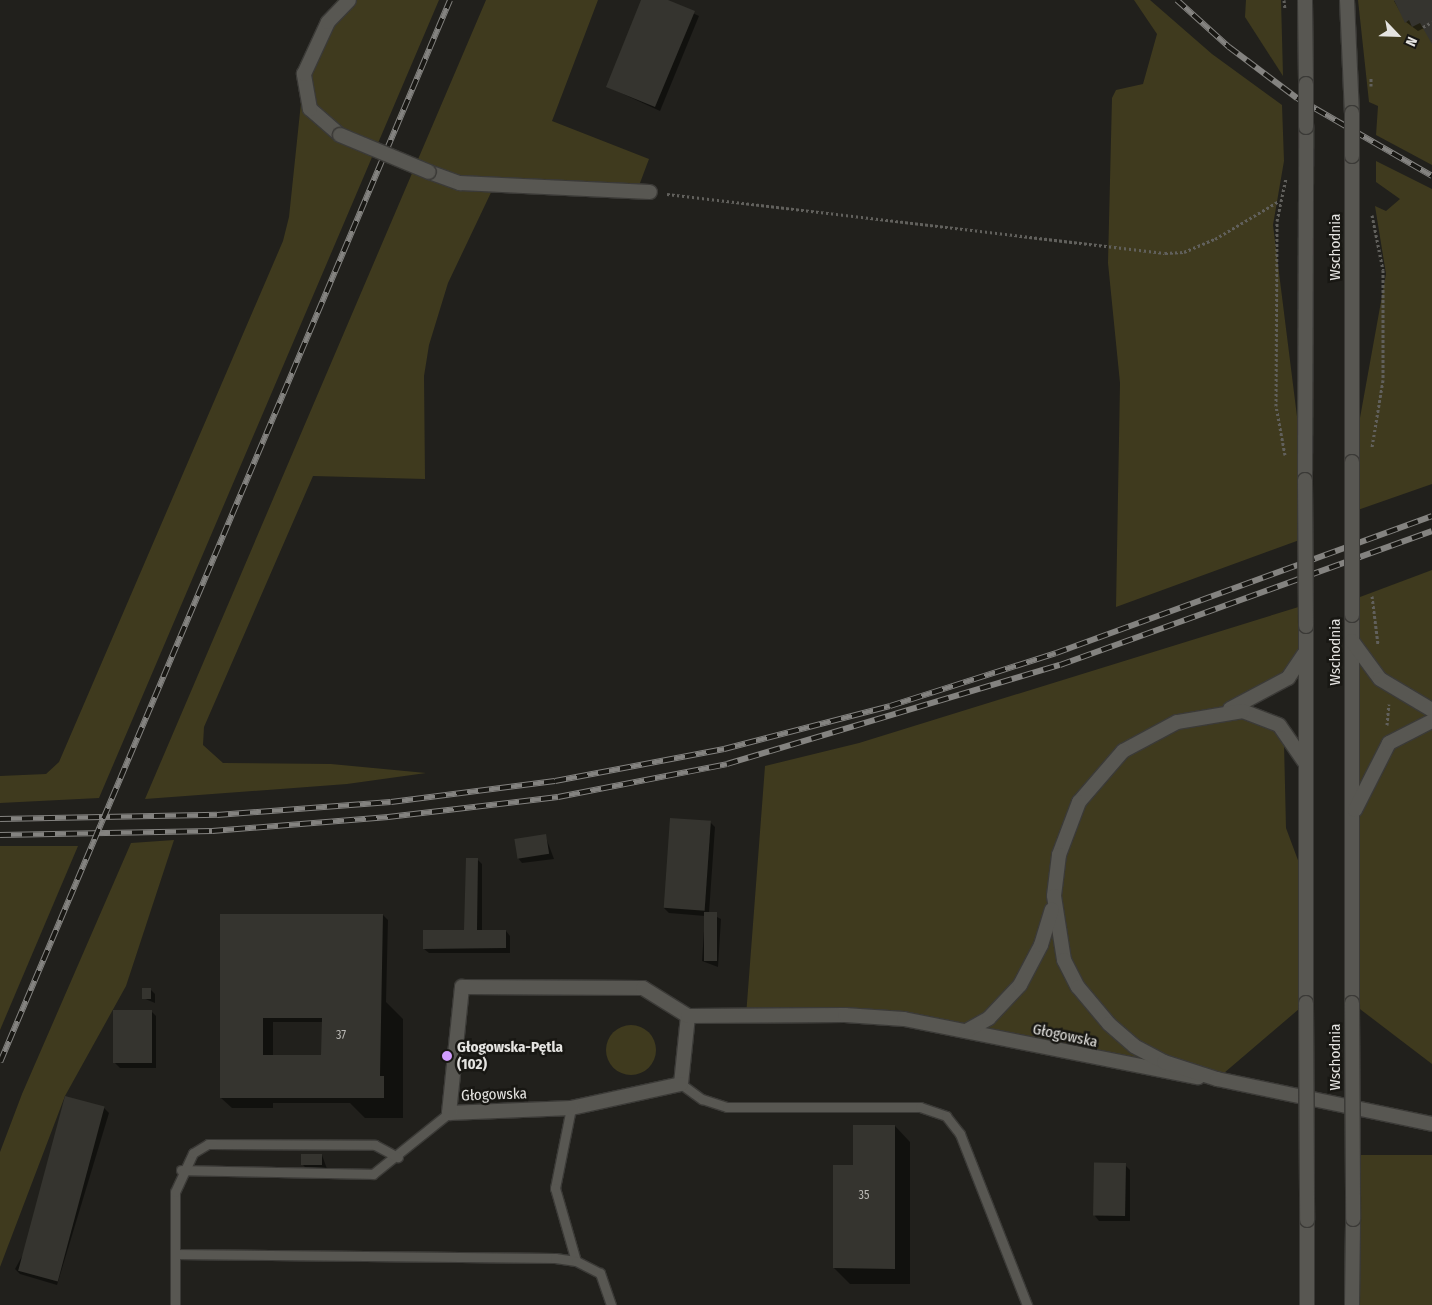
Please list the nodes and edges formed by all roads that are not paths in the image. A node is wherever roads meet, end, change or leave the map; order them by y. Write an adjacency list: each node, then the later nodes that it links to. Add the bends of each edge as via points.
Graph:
1 (349, 0): 4 (street, bridge, via 324,28 304,74 310,109 340,135 460,183)
2 (1305, 0): 6 (street, Wschodnia, bridge)
3 (1347, 0): 5 (street, Wschodnia, bridge, via 1352,113)
4 (650, 192)
5 (1352, 640): 7 (street, via 1380,679); 11 (street, Wschodnia)
6 (1306, 644): 8 (street, via 1293,674); 10 (street, Wschodnia)
7 (1432, 710)
8 (1225, 711): 10 (street, via 1267,717 1288,734); 12 (street, via 1161,728 1130,746 1103,770 1067,829 1056,868)
9 (1432, 721): 11 (street, via 1399,735 1384,750)
10 (1306, 764): 27 (street, Wschodnia, bridge)
11 (1352, 818): 28 (street, Wschodnia, bridge)
12 (1054, 904): 14 (street, via 1041,945 1020,985 989,1018); 15 (street, via 1064,960 1097,1013 1148,1055)
13 (688, 1016): 14 (street, Głogowska, via 865,1016); 16 (street); 18 (street, Głogowska, via 643,988 462,987)
14 (966, 1031): 15 (street, Głogowska, via 1152,1071)
15 (1216, 1079): 19 (street, Głogowska)
16 (681, 1084): 17 (street, Głogowska); 26 (lane, via 702,1100 727,1107 920,1107 946,1116 960,1134)
17 (572, 1108): 18 (street, Głogowska); 23 (lane, via 555,1188)
18 (450, 1113): 20 (lane)
19 (1432, 1124)
20 (398, 1157): 21 (lane, via 373,1174); 21 (lane, via 375,1145 208,1144 193,1153)
21 (181, 1170): 22 (lane, via 176,1192)
22 (175, 1254): 23 (lane); 24 (lane)
23 (576, 1261): 25 (lane, via 600,1273)
24 (175, 1305)
25 (611, 1305)
26 (1027, 1305)
27 (1307, 1305)
28 (1352, 1305)

